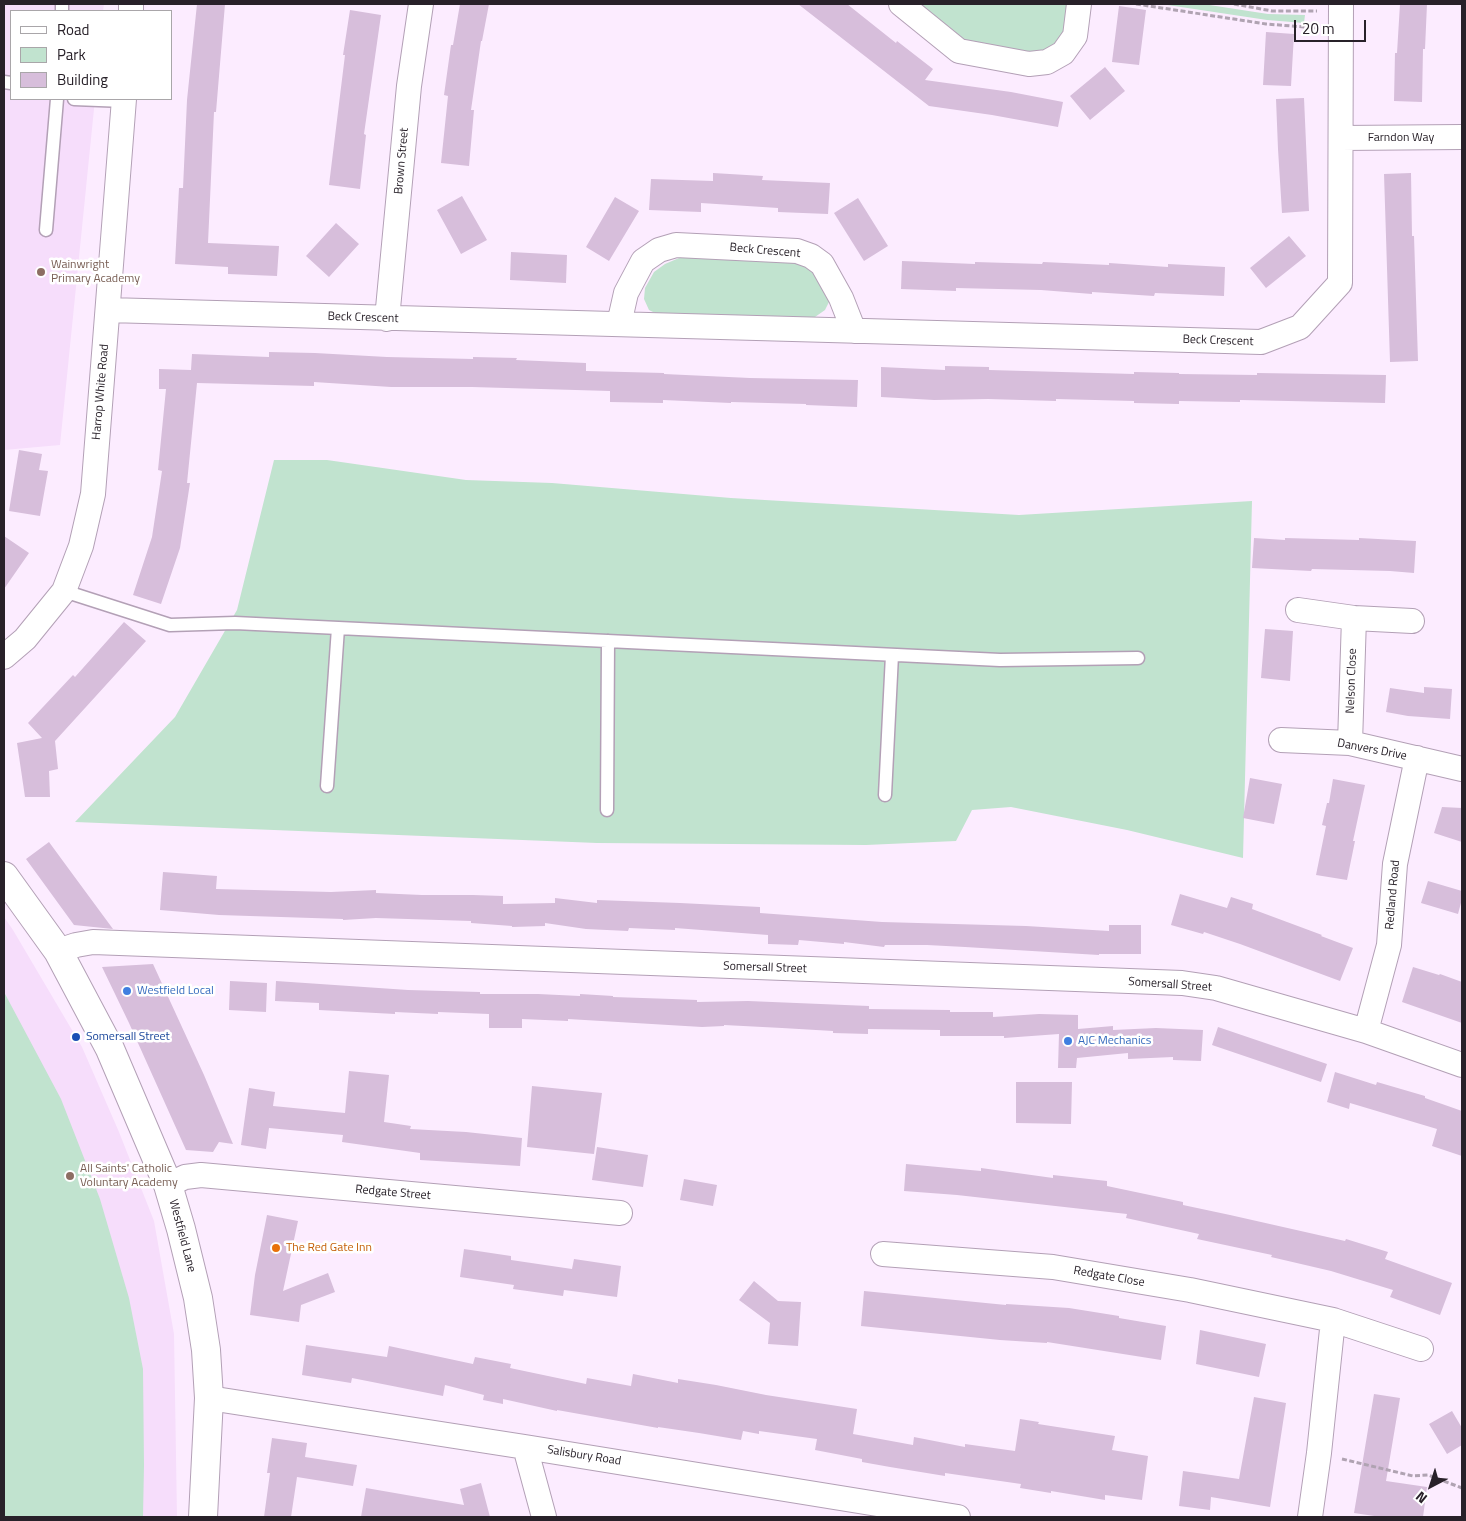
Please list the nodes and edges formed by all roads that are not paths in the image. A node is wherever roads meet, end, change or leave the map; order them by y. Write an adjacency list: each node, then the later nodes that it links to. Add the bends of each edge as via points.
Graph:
1 (421, 4): 11 (street, Brown Street, via 409,86)
2 (901, 4): 3 (street, via 959,51 1029,64 1047,62 1063,53 1075,36)
3 (1079, 4)
4 (1341, 15): 8 (street, Beck Crescent)
5 (57, 100): 9 (lane)
6 (124, 100): 10 (street, Harrop White Road)
7 (1462, 137): 8 (street, Farndon Way)
8 (1341, 138): 13 (street, Beck Crescent, via 1340,283 1300,327 1261,342)
9 (46, 230)
10 (108, 310): 11 (street, Beck Crescent); 14 (street, Harrop White Road, via 92,494 81,546)
11 (387, 318): 12 (street, Beck Crescent)
12 (619, 324): 13 (street, Beck Crescent); 13 (street, Beck Crescent, via 626,293 643,261 659,250 676,245 798,251 811,256 822,264)
13 (854, 331)
14 (64, 591): 18 (lane, via 170,625 235,623); 21 (street, Harrop White Road, via 25,639)
15 (1298, 610): 16 (street)
16 (1354, 618): 17 (street); 24 (street, Nelson Close)
17 (1412, 621)
18 (338, 628): 19 (lane); 27 (lane)
19 (608, 641): 20 (lane); 29 (lane)
20 (892, 655): 22 (lane, via 1000,660); 28 (lane)
21 (4, 658)
22 (1138, 658)
23 (1281, 740): 24 (street, Danvers Drive)
24 (1350, 743): 25 (street, Danvers Drive)
25 (1417, 758): 26 (street, Danvers Drive); 32 (street, Redland Road, via 1395,864 1389,946)
26 (1462, 769)
27 (327, 786)
28 (885, 794)
29 (607, 810)
30 (4, 876): 31 (street, Westfield Lane)
31 (58, 951): 32 (street, Somersall Street, via 93,942 1182,983 1216,988); 34 (street, Westfield Lane, via 110,1050)
32 (1366, 1032): 33 (street, Somersall Street)
33 (1462, 1065)
34 (168, 1184): 35 (street, Redgate Street, via 202,1175); 39 (street, Westfield Lane, via 198,1298)
35 (620, 1213)
36 (883, 1254): 37 (street, Redgate Close, via 1052,1267 1190,1290)
37 (1333, 1320): 38 (street, Redgate Close); 44 (street)
38 (1421, 1349)
39 (209, 1398): 40 (street, Salisbury Road); 41 (street, Westfield Lane)
40 (525, 1447): 42 (street); 43 (street, Salisbury Road)
41 (203, 1517)
42 (544, 1517)
43 (958, 1517)
44 (1310, 1517)

